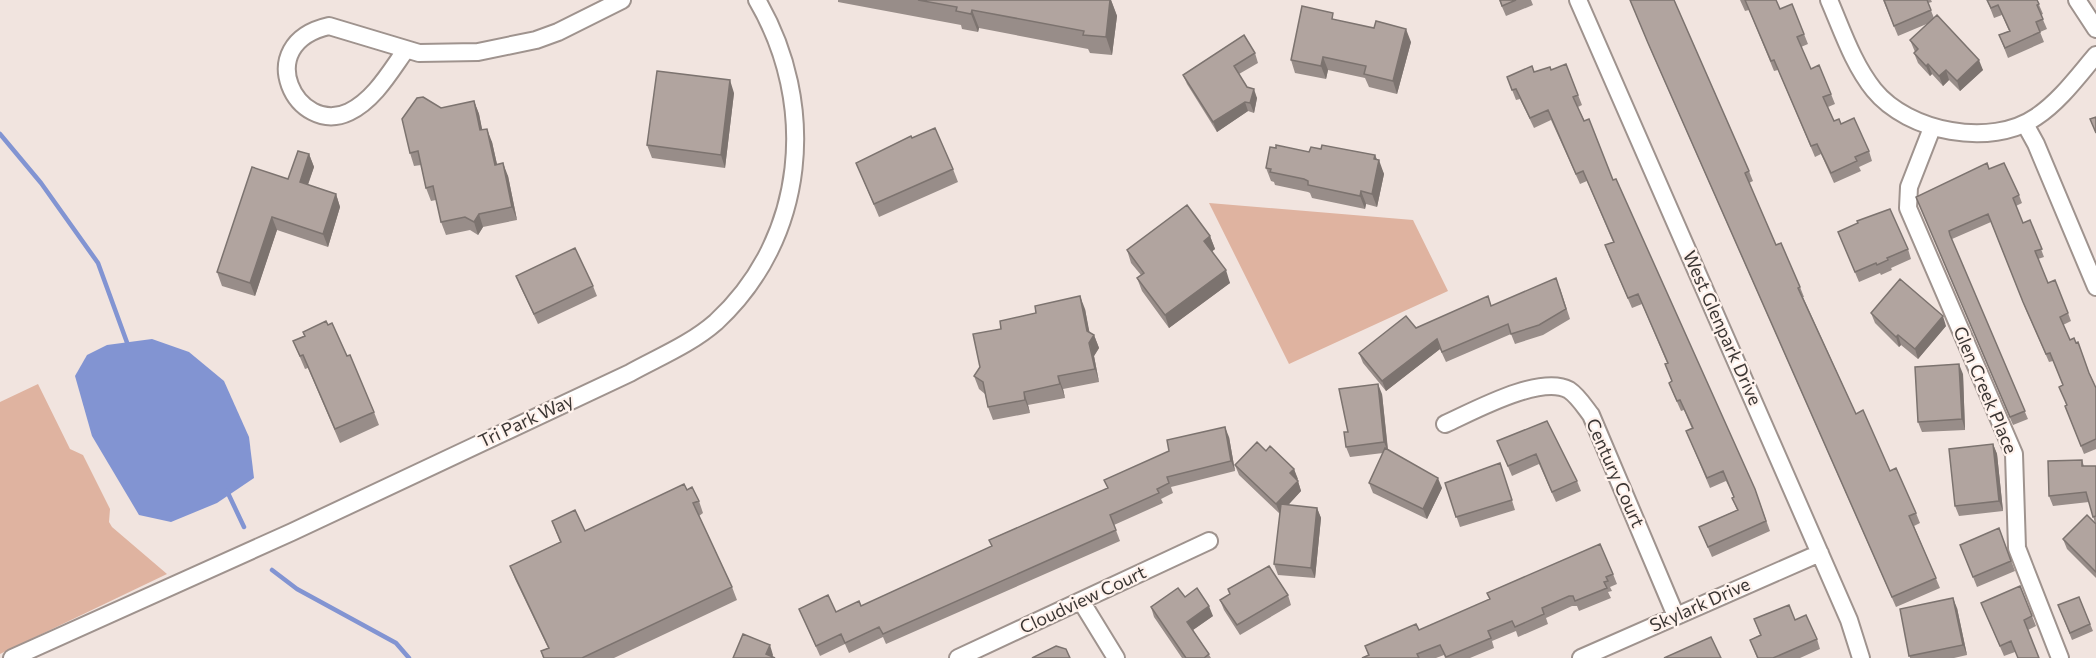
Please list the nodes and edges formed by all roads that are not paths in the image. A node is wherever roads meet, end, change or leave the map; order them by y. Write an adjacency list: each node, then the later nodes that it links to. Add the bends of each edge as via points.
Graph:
1 (622, 0): 7 (street, via 583,22 536,40 478,52)
2 (757, 0): 17 (street, Tri Park Way, via 776,36 788,71 795,106 795,168 767,256 716,322 682,346 630,373)
3 (1578, 0): 14 (street, West Glenpark Drive)
4 (1829, 0): 10 (street, via 1875,92 1888,104)
5 (2077, 0): 6 (street)
6 (2096, 29)
7 (405, 51): 7 (street, via 329,26 316,28 290,51 288,85 311,110 332,116 348,112 376,90)
8 (2096, 55): 9 (street, via 2049,107)
9 (2025, 124): 10 (street, via 1987,133); 11 (street)
10 (1932, 128): 22 (street, Glen Creek Place, via 1909,187 1908,208 2014,454 2017,548)
11 (2096, 287)
12 (1445, 424): 16 (street, Century Court, via 1527,390 1557,387 1574,395 1591,414)
13 (1209, 541): 15 (street, Cloudview Court)
14 (1820, 554): 16 (street, Skylark Drive); 21 (street, West Glenpark Drive)
15 (1081, 601): 18 (street, Cloudview Court); 19 (street)
16 (1676, 616): 20 (street, Skylark Drive)
17 (12, 658)
18 (958, 658)
19 (1116, 658)
20 (1581, 658)
21 (1861, 658)
22 (2060, 658)

